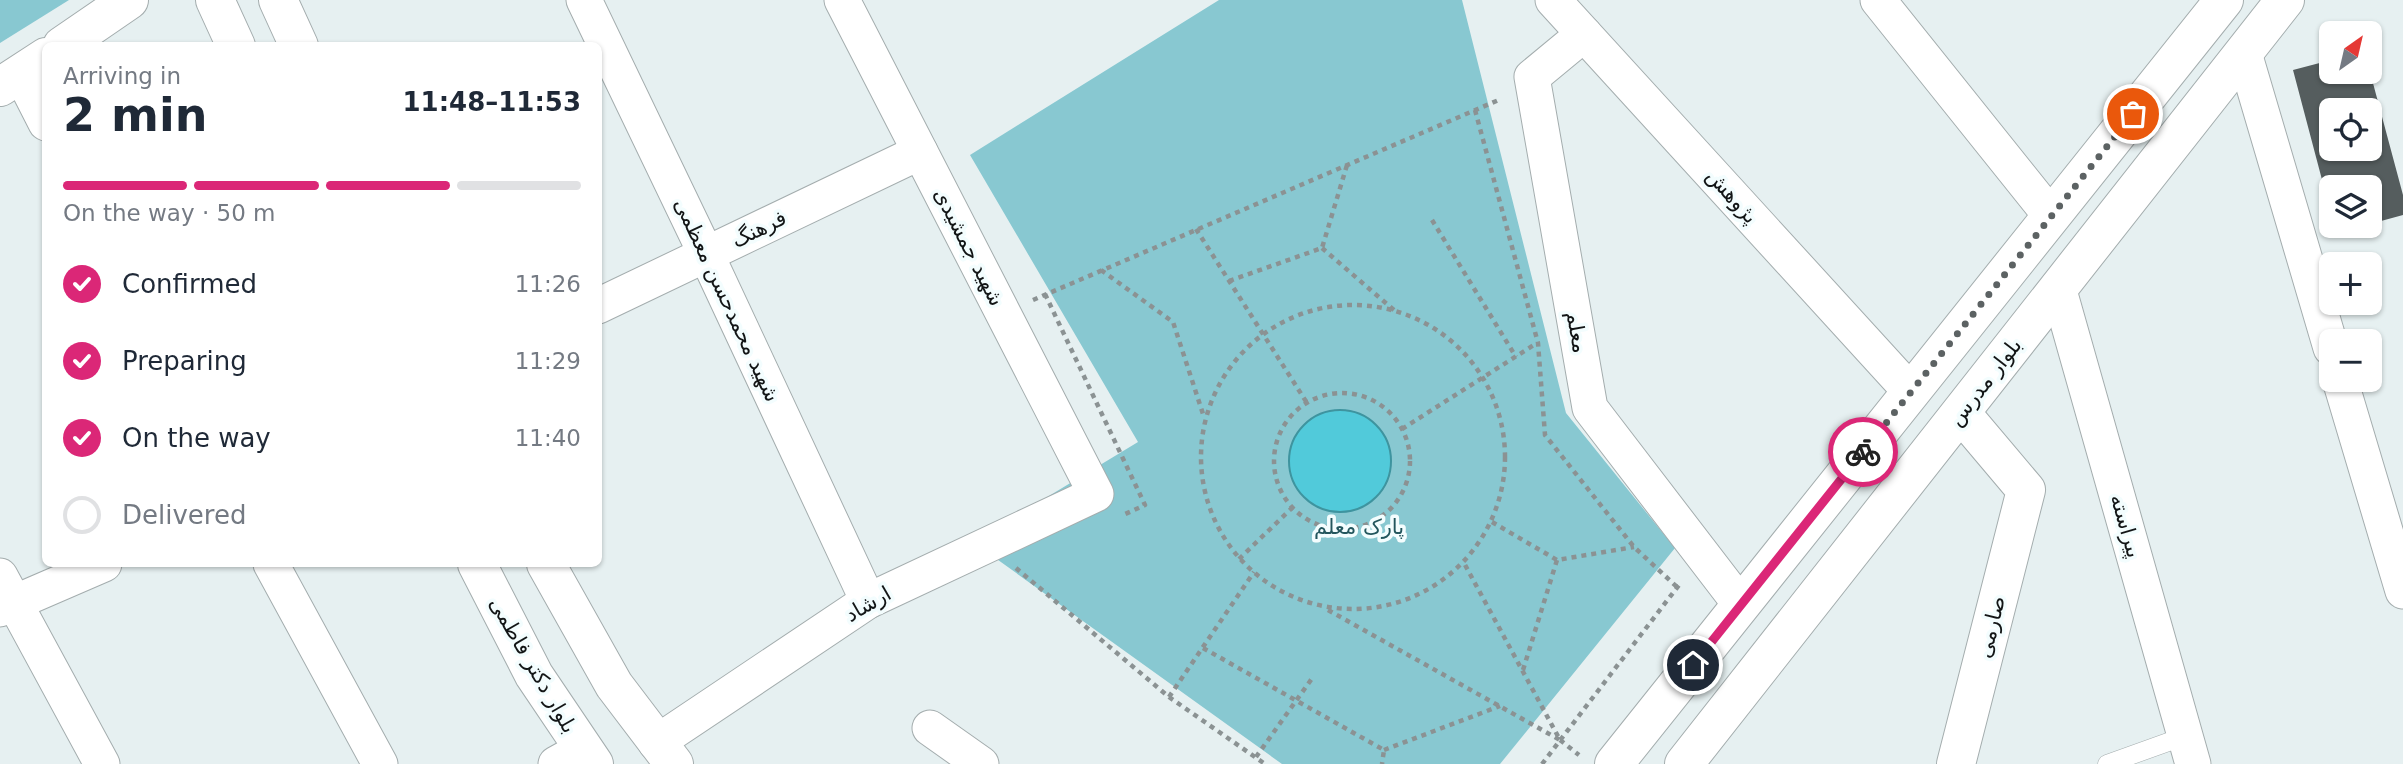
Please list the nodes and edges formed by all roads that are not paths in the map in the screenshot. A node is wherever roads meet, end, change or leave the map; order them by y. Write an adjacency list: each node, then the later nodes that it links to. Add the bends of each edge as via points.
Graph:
1 (129, 0): 11 (main road)
2 (215, 0): 12 (main road)
3 (278, 0): 13 (main road)
4 (583, 0): 19 (street, شهید محمدحسن معظمی)
5 (842, 0): 17 (street, شهید جمشیدی)
6 (1553, 0): 10 (street, پژوهش)
7 (1878, 0): 18 (street)
8 (2285, 0): 14 (main road, بلوار مدرس)
9 (2214, 4): 18 (main road)
10 (1584, 34): 23 (street, پژوهش); 34 (street, معلم, via 1532,77 1590,408)
11 (68, 42)
12 (234, 42)
13 (297, 42)
14 (2244, 53): 20 (main road, بلوار مدرس); 22 (street)
15 (22, 73): 16 (street)
16 (42, 116)
17 (920, 152): 19 (street, فرهنگ); 26 (street, شهید جمشیدی)
18 (2051, 216): 23 (main road)
19 (706, 254): 21 (street, فرهنگ); 33 (street, شهید محمدحسن معظمی)
20 (2058, 287): 25 (main road, بلوار مدرس); 36 (street, پیراسته)
21 (602, 304)
22 (2325, 329)
23 (1911, 392): 34 (main road)
24 (2344, 392): 31 (street)
25 (1961, 413): 43 (main road, بلوار مدرس); 44 (main road, صارمی, via 2026,490)
26 (1108, 505): 33 (street, ارشاد)
27 (95, 567): 32 (street)
28 (273, 567): 41 (street)
29 (479, 567): 38 (main road, بلوار دکتر فاطمی)
30 (548, 567): 37 (main road, via 614,685)
31 (2403, 591)
32 (5, 596): 40 (street)
33 (868, 601): 37 (street, ارشاد)
34 (1741, 605): 39 (main road)
35 (930, 728): 42 (street)
36 (2189, 750): 45 (lane)
37 (665, 753)
38 (578, 759)
39 (1597, 760)
40 (103, 764)
41 (380, 764)
42 (981, 764)
43 (1684, 764)
44 (1956, 764)
45 (2107, 764)

